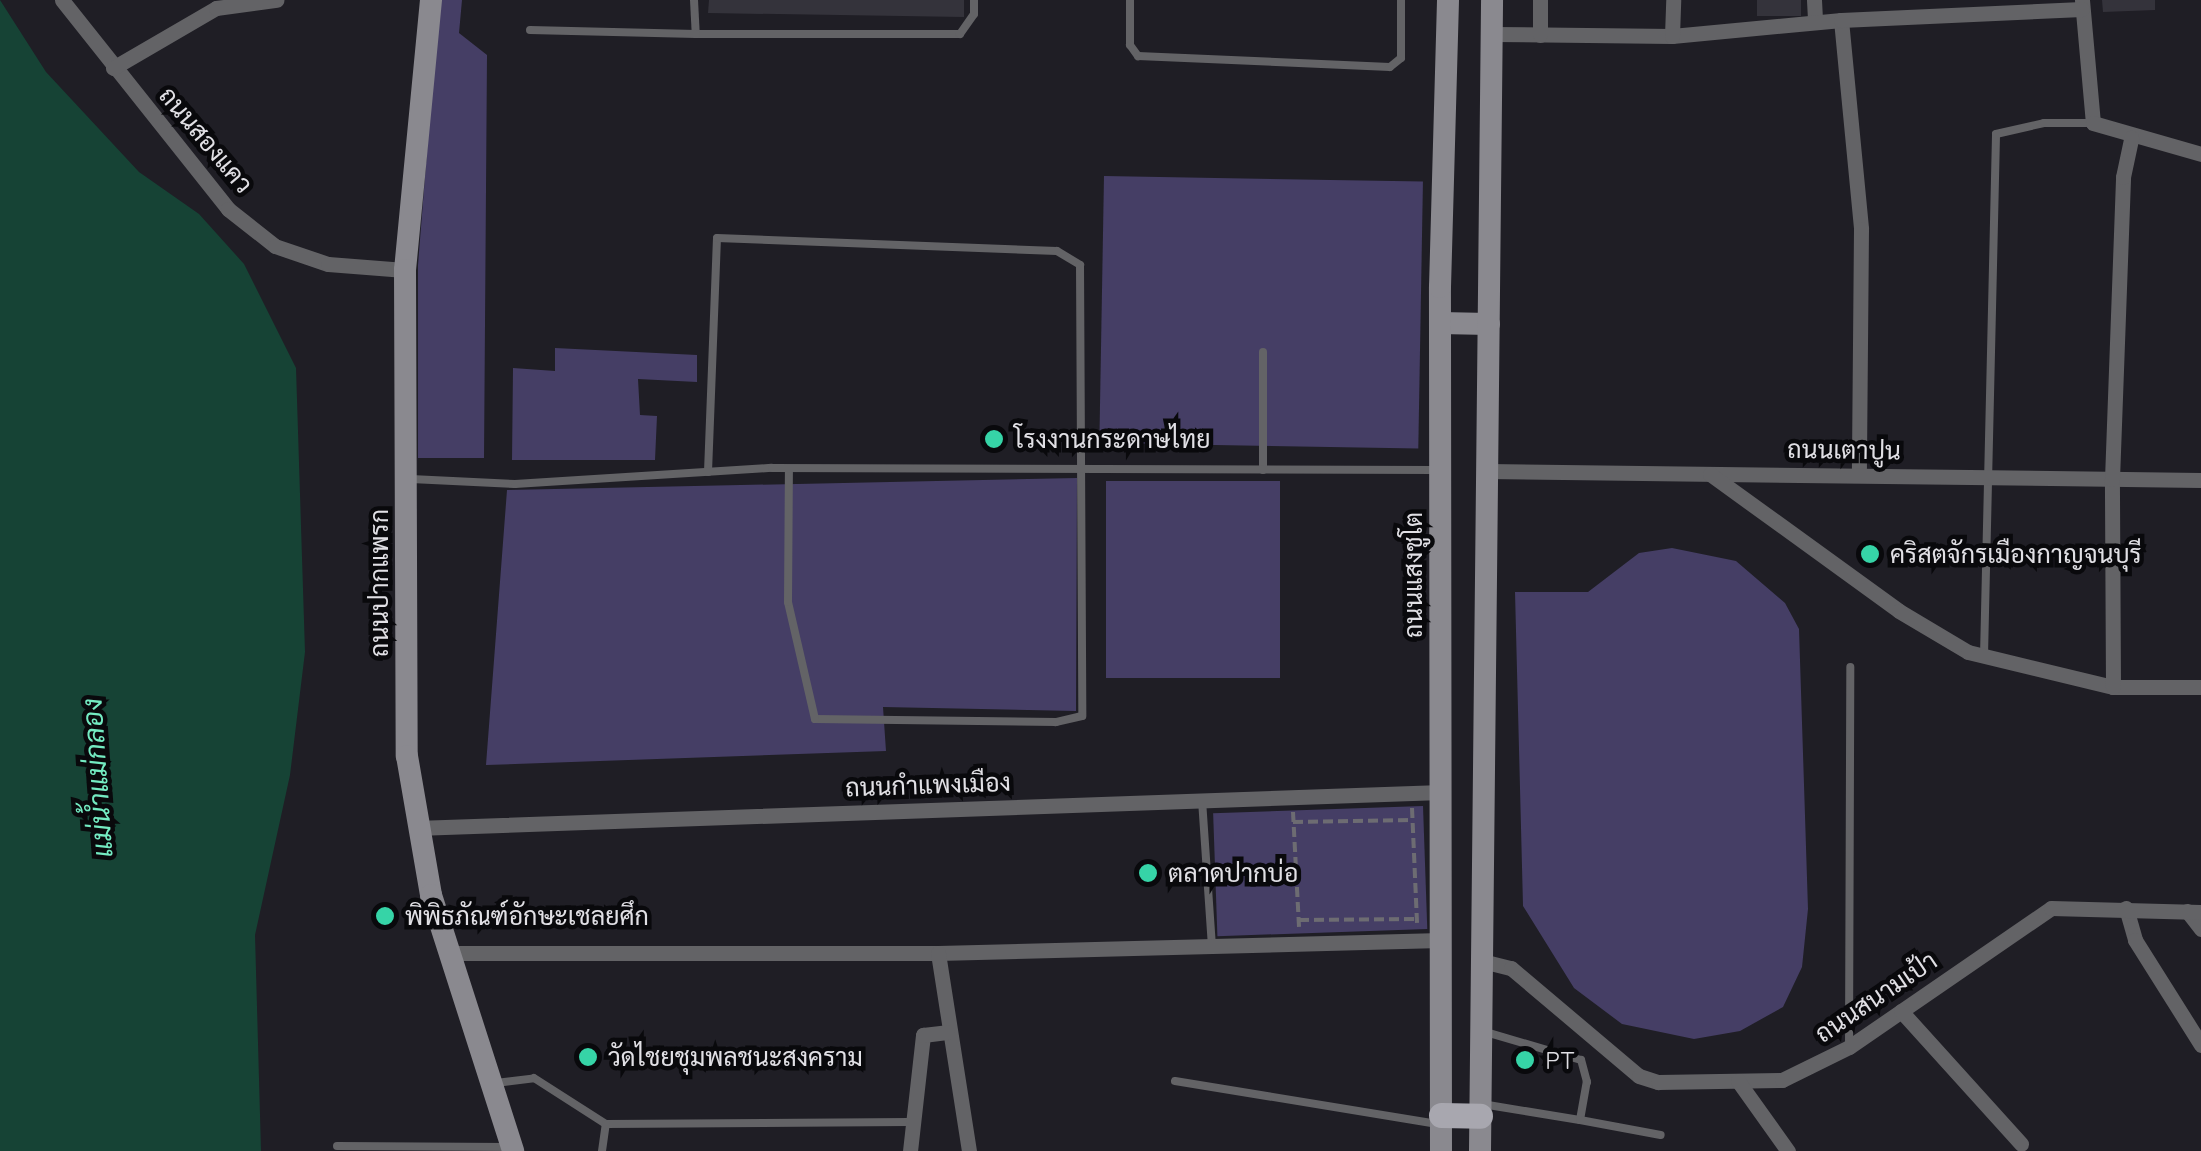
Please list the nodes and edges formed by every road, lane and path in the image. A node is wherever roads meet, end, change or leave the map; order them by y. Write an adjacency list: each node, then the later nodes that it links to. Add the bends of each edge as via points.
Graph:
1 (62, 0): 22 (street, ถนนสองแคว)
2 (276, 0): 22 (street, via 216,8)
3 (431, 0): 26 (main road, ถนนปากแพรก)
4 (694, 0): 17 (lane)
5 (974, 0): 17 (lane, via 974,14 960,34)
6 (1130, 0): 7 (lane, via 1130,44 1138,56 1390,67 1401,58)
7 (1401, 0)
8 (1448, 0): 21 (main road, ถนนแสงชูโต)
9 (1492, 0): 20 (main road)
10 (1540, 0): 18 (street)
11 (1672, 0): 19 (street)
12 (1814, 0): 15 (street)
13 (2082, 5): 14 (street); 23 (street)
14 (1840, 20): 15 (street); 37 (street, via 1861,229)
15 (1815, 22): 19 (street)
16 (530, 30): 17 (lane)
17 (696, 34)
18 (1540, 35): 19 (street); 20 (street)
19 (1672, 36)
20 (1492, 46): 21 (main road); 28 (main road)
21 (1446, 58): 27 (main road, ถนนแสงชูโต)
22 (113, 68): 26 (street, ถนนสองแคว, via 228,209 275,246 328,264)
23 (2093, 123): 24 (street); 38 (lane, via 2044,123 1996,134)
24 (2131, 138): 25 (street); 40 (street, via 2123,177)
25 (2201, 154)
26 (405, 270): 39 (main road, ถนนปากแพรก)
27 (1440, 323): 28 (main road); 33 (main road, ถนนแสงชูโต)
28 (1489, 324): 35 (main road)
29 (1263, 352): 32 (lane)
30 (789, 470): 31 (lane); 31 (lane, via 788,602 815,719 1056,722 1082,716); 34 (lane)
31 (1084, 470): 32 (lane); 34 (lane, via 1080,265 1057,250 716,238)
32 (1263, 470): 33 (lane)
33 (1440, 470): 46 (main road, ถนนแสงชูโต)
34 (708, 472): 39 (lane, via 514,484)
35 (1487, 472): 36 (street, ถนนเตาปูน); 63 (main road)
36 (1709, 474): 37 (street, ถนนเตาปูน); 42 (street, via 1899,611)
37 (1859, 475): 38 (street, ถนนเตาปูน)
38 (1988, 477): 40 (street, ถนนเตาปูน); 42 (lane)
39 (406, 479): 52 (main road, ถนนปากแพรก, via 407,756)
40 (2112, 479): 41 (street, ถนนเตาปูน); 44 (street)
41 (2201, 480)
42 (1984, 656): 44 (street)
43 (1850, 667): 68 (lane)
44 (2113, 687): 45 (street)
45 (2201, 687)
46 (1441, 792): 47 (street, ถนนกำแพงเมือง); 58 (main road, ถนนแสงชูโต)
47 (1412, 793): 48 (street, ถนนกำแพงเมือง); 50 (path)
48 (1292, 797): 49 (street, ถนนกำแพงเมือง); 51 (path)
49 (1202, 800): 52 (street, ถนนกำแพงเมือง); 60 (lane)
50 (1413, 820): 51 (path); 55 (path)
51 (1293, 822): 56 (path)
52 (416, 828): 61 (main road, ถนนปากแพรก, via 431,895)
53 (2126, 908): 54 (street, ถนนสนามเป้า); 64 (street, ถนนสนามเป้า, via 2051,908); 67 (street, via 2135,940)
54 (2194, 912): 57 (street)
55 (1417, 918): 56 (path); 58 (path)
56 (1299, 920): 59 (path)
57 (2201, 929)
58 (1429, 940): 59 (street); 73 (main road, ถนนแสงชูโต)
59 (1300, 944): 60 (street)
60 (1212, 946): 62 (street)
61 (454, 953): 62 (street); 71 (main road, ถนนปากแพรก)
62 (938, 953): 66 (street)
63 (1482, 961): 65 (main road); 70 (street, ถนนสนามเป้า, via 1511,968 1639,1076 1658,1082)
64 (1901, 1011): 68 (street, ถนนสนามเป้า); 78 (street)
65 (1481, 1031): 72 (main road); 74 (lane, via 1581,1060 1586,1082)
66 (947, 1032): 75 (street, via 923,1035); 84 (street)
67 (2201, 1045)
68 (1850, 1047): 70 (street, ถนนสนามเป้า, via 1782,1080)
69 (1176, 1081): 73 (lane)
70 (1738, 1081): 87 (street)
71 (491, 1084): 76 (lane, via 534,1078); 81 (main road, ถนนปากแพรก)
72 (1480, 1110): 73 (main road); 74 (lane); 86 (main road)
73 (1441, 1120): 85 (main road, ถนนแสงชูโต)
74 (1580, 1120): 77 (lane)
75 (909, 1122): 76 (lane); 83 (street)
76 (606, 1124): 82 (lane)
77 (1662, 1135)
78 (2021, 1144)
79 (337, 1146): 80 (lane)
80 (476, 1149): 81 (lane)
81 (512, 1149)
82 (602, 1151)
83 (910, 1151)
84 (969, 1151)
85 (1441, 1151)
86 (1480, 1151)
87 (1788, 1151)

